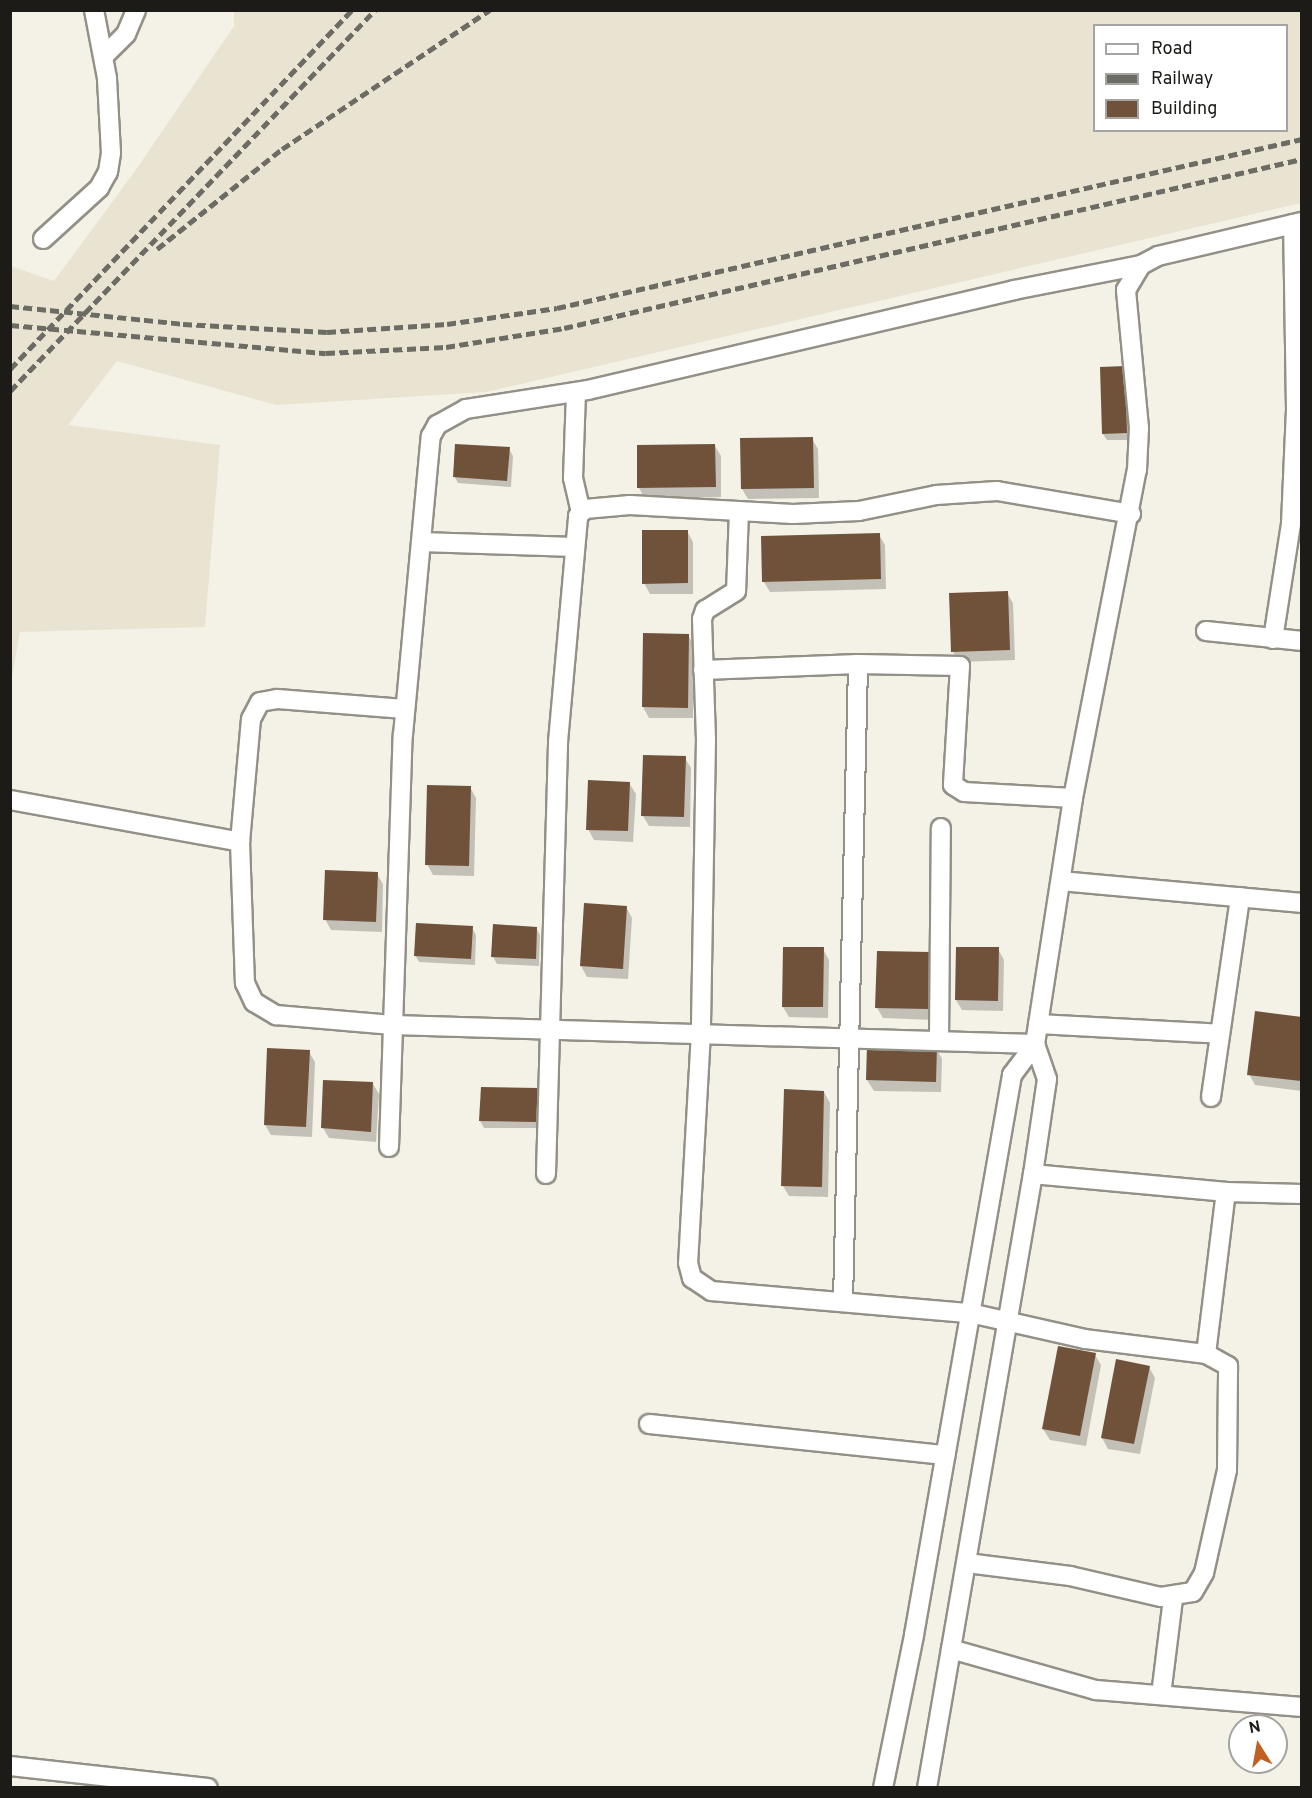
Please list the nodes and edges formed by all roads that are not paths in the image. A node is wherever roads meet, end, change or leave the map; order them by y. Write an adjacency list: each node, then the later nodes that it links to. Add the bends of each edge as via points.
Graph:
1 (94, 10): 3 (street)
2 (136, 10): 3 (street, via 126,34)
3 (105, 54): 5 (street, via 111,153 108,172 99,188)
4 (1297, 223): 6 (street, via 1158,256); 8 (street)
5 (43, 239)
6 (1141, 265): 7 (street, via 1014,290); 11 (street, via 1126,290 1139,428)
7 (576, 392): 10 (street, via 573,478); 13 (street, via 466,409 438,425 431,436)
8 (1299, 410): 12 (street)
9 (738, 511): 10 (street, via 630,505 585,509); 11 (street, via 859,511 936,495 997,491); 19 (street, via 736,591 705,610)
10 (581, 513): 14 (street)
11 (1131, 514): 21 (street)
12 (1297, 524): 16 (street)
13 (422, 542): 14 (street); 20 (street)
14 (574, 547): 30 (street, via 558,742)
15 (1206, 631): 16 (street)
16 (1273, 639): 17 (street)
17 (1302, 641)
18 (858, 664): 19 (street); 21 (street, via 960,666 952,777 953,785 964,792); 33 (street)
19 (703, 670): 31 (street, via 706,739)
20 (405, 709): 24 (street, via 277,699 260,702 251,719); 29 (street)
21 (1073, 798): 25 (street)
22 (10, 800): 24 (street)
23 (940, 828): 34 (street)
24 (240, 842): 29 (street, via 242,952 245,983 254,1002 276,1015 299,1019)
25 (1061, 881): 26 (street); 28 (street)
26 (1240, 897): 27 (street); 32 (street)
27 (1302, 903)
28 (1038, 1024): 32 (street); 35 (street)
29 (393, 1025): 30 (street); 37 (street)
30 (548, 1028): 31 (street); 38 (street)
31 (701, 1032): 33 (street); 42 (street, via 688,1263 692,1278 711,1291)
32 (1220, 1034): 36 (street)
33 (850, 1036): 34 (street); 42 (street)
34 (939, 1040): 35 (street)
35 (1035, 1044): 39 (street, via 1047,1078); 43 (street, via 1012,1075)
36 (1211, 1097)
37 (389, 1147)
38 (546, 1174)
39 (1033, 1174): 40 (street); 44 (street)
40 (1226, 1192): 41 (street); 45 (street)
41 (1302, 1194)
42 (843, 1302): 43 (street)
43 (970, 1313): 44 (street); 47 (street)
44 (1006, 1319): 45 (street, via 1085,1339); 48 (street)
45 (1206, 1354): 49 (street, via 1228,1366 1227,1470 1204,1573 1193,1592)
46 (649, 1424): 47 (street)
47 (945, 1455): 55 (street)
48 (967, 1563): 49 (street, via 1070,1576); 50 (street)
49 (1173, 1598): 51 (street)
50 (951, 1649): 51 (street, via 1096,1690); 56 (street)
51 (1161, 1695): 52 (street)
52 (1302, 1707)
53 (10, 1766): 54 (street)
54 (208, 1788)
55 (883, 1788)
56 (927, 1788)

